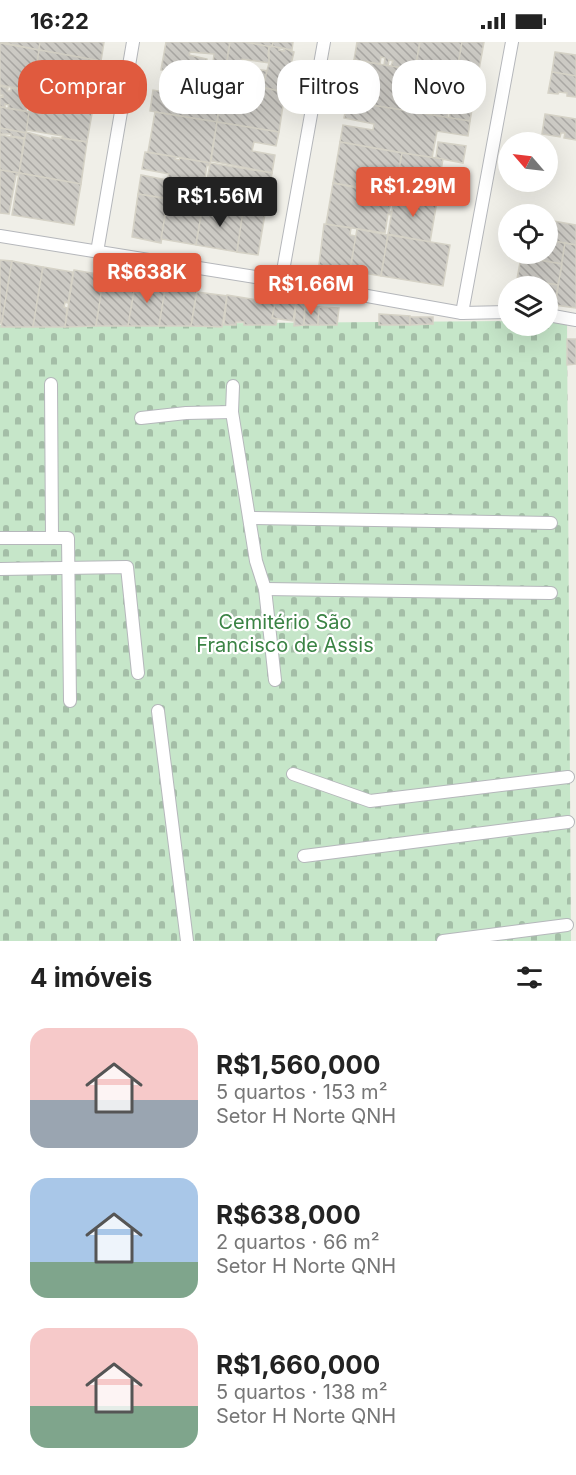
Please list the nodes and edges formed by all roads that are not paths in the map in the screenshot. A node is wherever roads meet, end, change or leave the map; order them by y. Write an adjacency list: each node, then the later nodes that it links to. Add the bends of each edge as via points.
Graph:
1 (133, 42): 5 (street)
2 (324, 42): 6 (street)
3 (512, 42): 8 (street)
4 (0, 236): 5 (street)
5 (97, 252): 6 (street)
6 (281, 282): 8 (street)
7 (498, 312): 8 (street)
8 (462, 313)
9 (558, 317): 10 (street)
10 (576, 320)
11 (51, 384): 18 (street)
12 (233, 386): 13 (street)
13 (232, 412): 14 (street); 15 (street)
14 (141, 418)
15 (250, 518): 16 (street); 21 (street, via 256,561)
16 (551, 523)
17 (0, 538): 18 (street)
18 (52, 538): 19 (street, via 68,538)
19 (67, 568): 20 (street); 23 (street, via 127,567); 25 (street)
20 (0, 569)
21 (265, 589): 22 (street); 24 (street)
22 (551, 593)
23 (138, 672)
24 (275, 680)
25 (70, 701)
26 (158, 711): 32 (street)
27 (292, 774): 28 (street, via 370,801)
28 (568, 777)
29 (568, 822): 30 (street)
30 (304, 856)
31 (567, 925): 33 (street)
32 (187, 941)
33 (443, 941)

